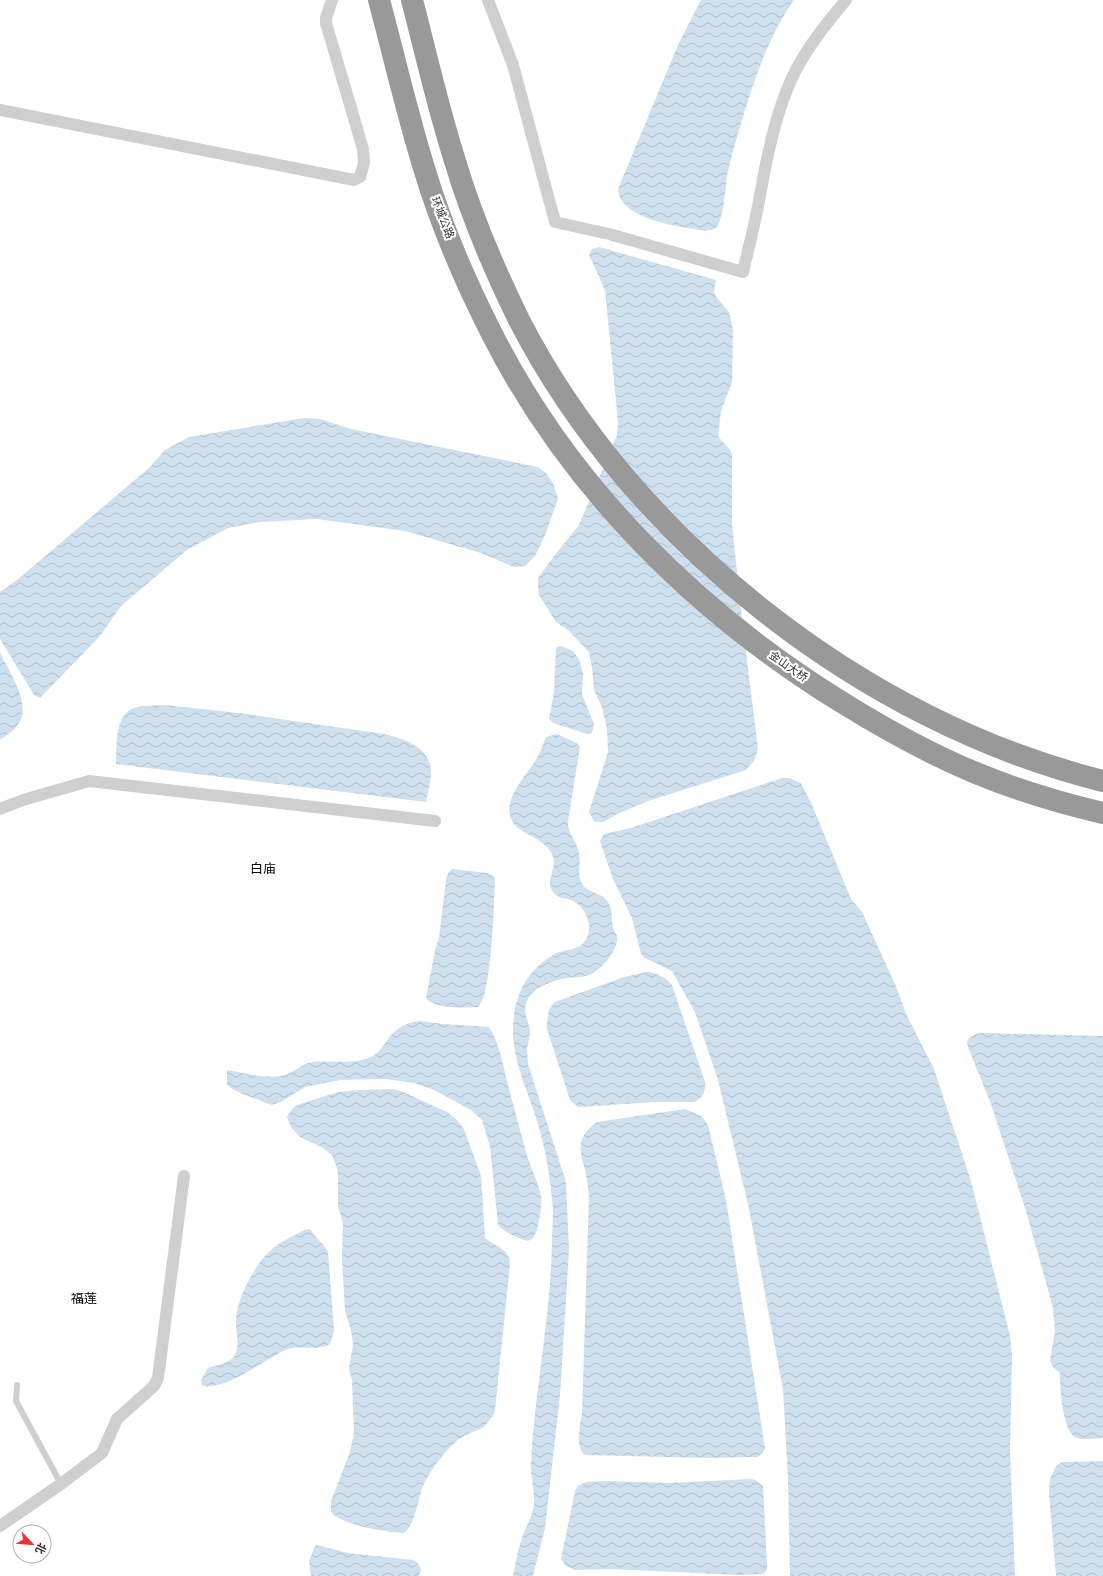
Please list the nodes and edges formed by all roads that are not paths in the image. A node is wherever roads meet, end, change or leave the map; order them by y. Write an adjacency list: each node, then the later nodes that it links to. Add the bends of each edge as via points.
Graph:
1 (332, 0): 6 (street, via 326,23 363,149 363,168 360,177 354,180)
2 (379, 0): 7 (highway, 环城公路, via 425,170 454,250 505,359)
3 (412, 0): 8 (highway, via 455,161 485,244 519,320 540,356 569,402 626,479 674,532 748,598 809,644 883,691 962,732 1041,764)
4 (488, 0): 5 (street, via 514,65 555,222 609,234 743,272 768,150 782,102 804,57)
5 (846, 0)
6 (0, 110)
7 (543, 419): 10 (highway, 金山大桥, via 602,499 652,554 692,592 791,670 867,718 948,761 1031,794)
8 (1103, 781)
9 (0, 809): 11 (street, via 89,781)
10 (1103, 813)
11 (435, 821)
12 (184, 1176): 14 (street, via 158,1378 154,1386 117,1419 102,1453)
13 (17, 1384): 14 (lane, via 16,1401)
14 (61, 1484): 15 (street)
15 (0, 1526)

